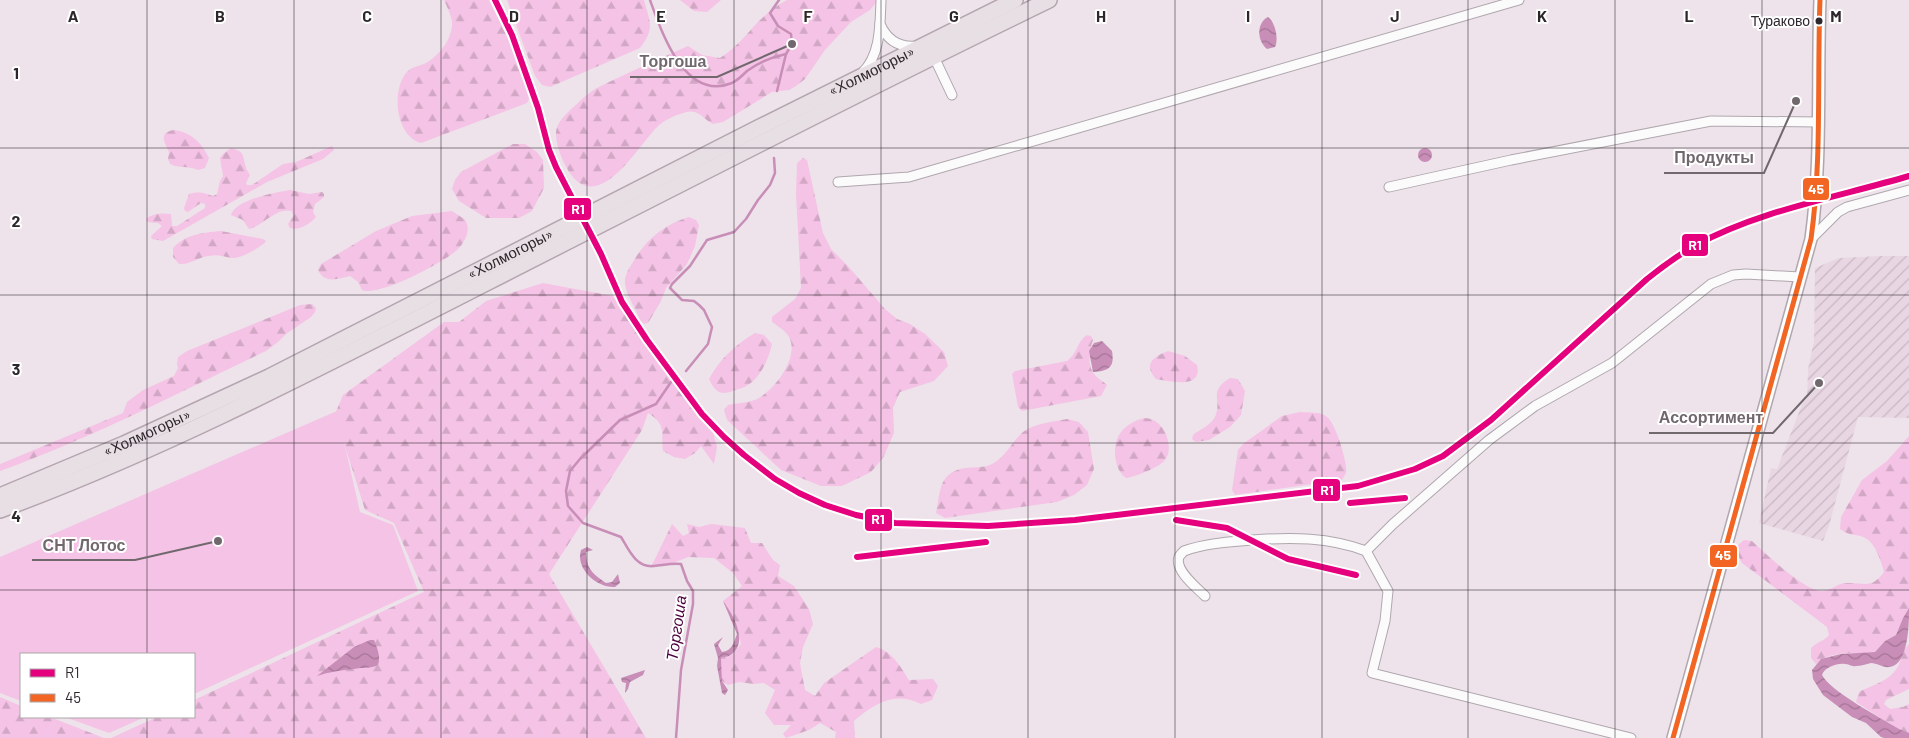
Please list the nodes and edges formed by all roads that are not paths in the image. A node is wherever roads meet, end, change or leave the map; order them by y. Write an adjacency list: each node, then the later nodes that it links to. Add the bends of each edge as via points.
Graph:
1 (881, 0): 6 (street)
2 (1015, 0): 7 (highway, «Холмогоры»)
3 (1049, 0): 7 (highway, via 956,45)
4 (1519, 0): 11 (street, via 909,177)
5 (1820, 0): 10 (street)
6 (880, 24): 7 (street, via 891,40); 8 (street, via 872,61)
7 (929, 51): 8 (highway, «Холмогоры»); 9 (street); 17 (highway, «Холмогоры», via 906,70 276,389 130,457)
8 (855, 80): 16 (highway, «Холмогоры», via 269,377 124,444)
9 (952, 95)
10 (1819, 122): 12 (street, via 1711,121); 14 (street)
11 (838, 182)
12 (1389, 187)
13 (1909, 190): 14 (street, via 1847,206)
14 (1811, 239): 15 (street)
15 (1800, 277): 18 (street, via 1733,275 1711,284 1612,363 1535,406 1489,440); 21 (street)
16 (0, 496)
17 (0, 510)
18 (1366, 551): 19 (street, via 1335,542 1291,537 1230,542 1184,551 1179,558 1184,575); 20 (street, via 1388,591 1385,621 1372,673)
19 (1205, 596)
20 (1631, 738)
21 (1673, 738)

